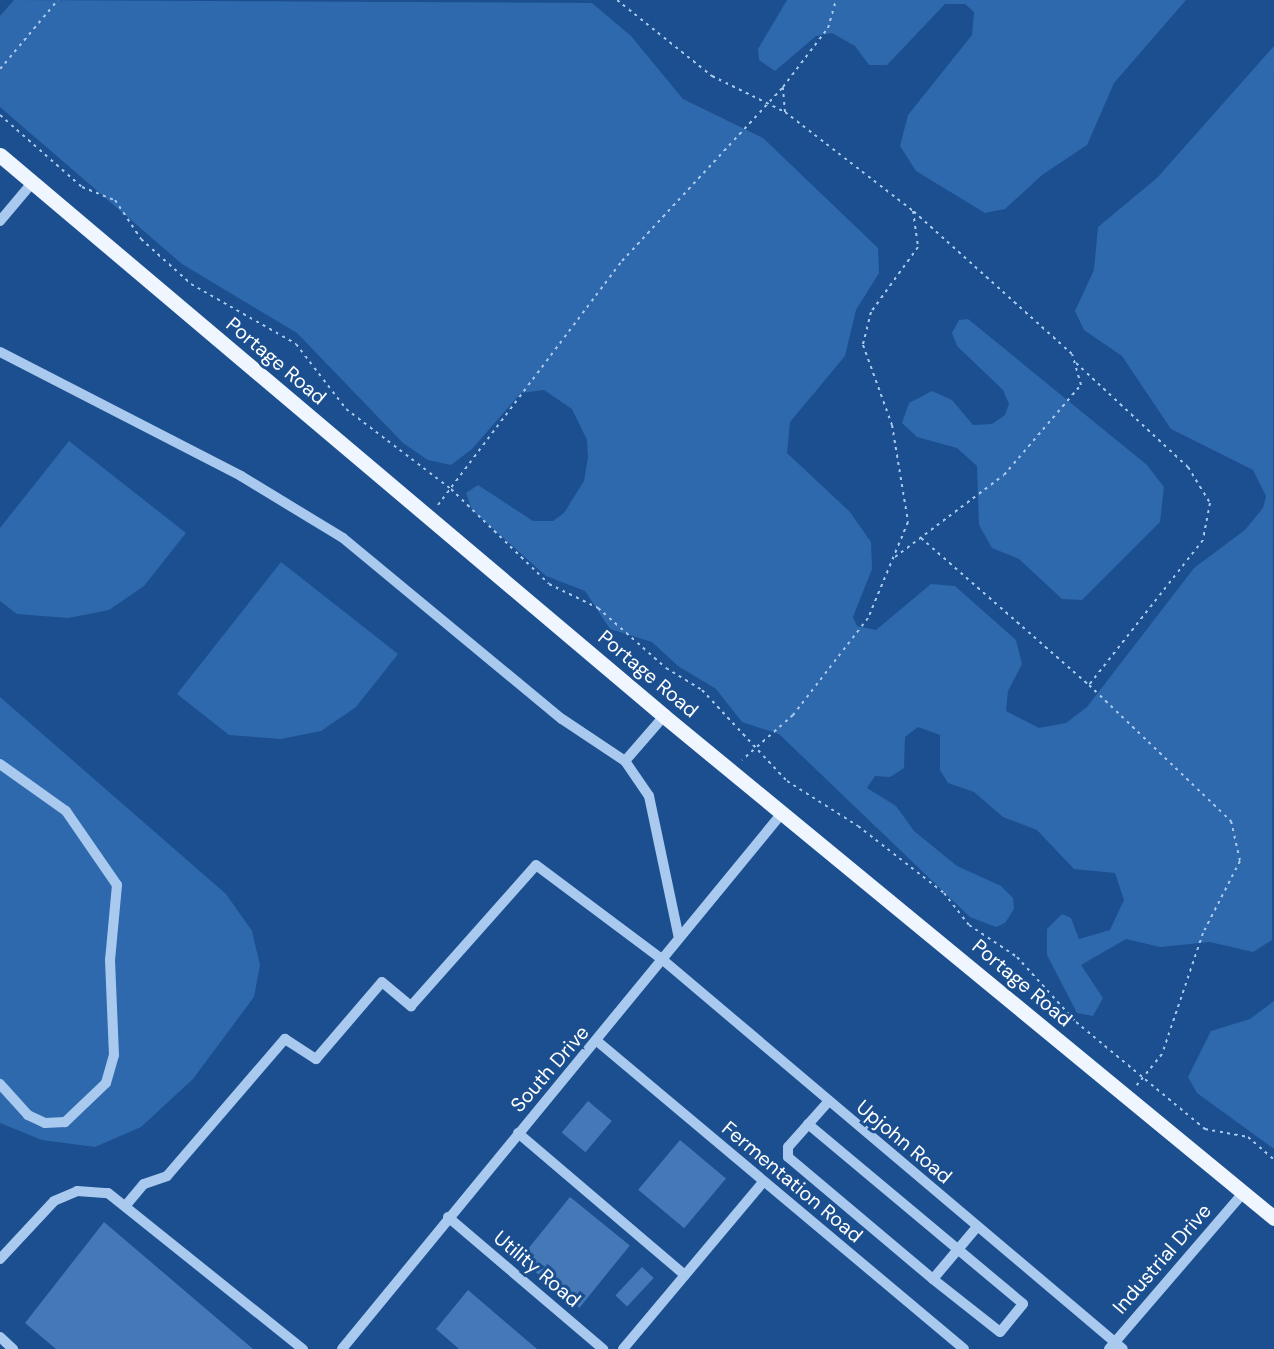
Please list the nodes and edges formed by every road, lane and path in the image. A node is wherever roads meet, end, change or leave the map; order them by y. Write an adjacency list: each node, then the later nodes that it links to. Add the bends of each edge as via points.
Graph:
1 (58, 0): 4 (path)
2 (617, 0): 6 (path, via 712,76)
3 (836, 0): 5 (path, via 828,28)
4 (0, 69)
5 (783, 87): 6 (path); 7 (path)
6 (769, 104): 7 (path); 15 (path, via 622,261)
7 (785, 112): 11 (path)
8 (0, 115): 15 (path, via 82,187 115,200 141,239 191,284 296,344 346,409)
9 (0, 155): 10 (main road, Portage Road)
10 (32, 183): 12 (street); 16 (main road, Portage Road)
11 (913, 211): 14 (path, via 1072,354); 18 (path, via 918,247 871,312 863,345 892,425 908,522)
12 (0, 221)
13 (0, 352): 22 (street, via 241,476 343,538 562,719)
14 (1075, 362): 17 (path, via 1081,385 1004,475); 19 (path, via 1188,467 1210,503 1203,540)
15 (451, 489): 16 (path); 21 (path, via 549,584 597,608 666,668 702,690)
16 (427, 516): 20 (main road, Portage Road)
17 (921, 538): 18 (path); 19 (path)
18 (894, 558): 21 (path, via 868,618 793,715)
19 (1089, 685): 29 (path, via 1231,821 1240,861 1203,933 1162,1054)
20 (664, 716): 22 (street); 24 (main road, Portage Road)
21 (753, 750): 24 (path); 29 (path, via 944,894 969,925 1017,957 1076,1022)
22 (624, 761): 26 (street, via 649,796)
23 (0, 764): 30 (street, via 66,811 117,885 110,960 114,1054 106,1083 65,1122 45,1123 28,1115)
24 (731, 770): 25 (main road, Portage Road)
25 (783, 812): 26 (street, South Drive); 31 (main road, Portage Road)
26 (679, 938): 27 (street, South Drive)
27 (663, 960): 28 (street, South Drive); 32 (street, Upjohn Road); 38 (street, Upjohn Road, via 536,866 411,1006 382,982 316,1059 285,1039 167,1176 144,1184)
28 (597, 1041): 34 (street, South Drive); 36 (street, Fermentation Road)
29 (1145, 1075): 31 (path); 35 (path, via 1204,1129 1248,1137)
30 (0, 1084)
31 (1126, 1097): 37 (main road, Portage Road)
32 (828, 1102): 33 (street); 41 (street, Upjohn Road)
33 (808, 1124): 42 (street); 45 (street, via 788,1147 788,1157)
34 (518, 1133): 39 (street, South Drive); 44 (street)
35 (1274, 1160)
36 (763, 1182): 44 (street); 53 (street, Fermentation Road)
37 (1243, 1193): 40 (main road, Portage Road); 47 (street, Industrial Drive)
38 (127, 1204): 43 (street, via 98,1191 64,1195 42,1210); 49 (street)
39 (448, 1217): 50 (street, South Drive); 51 (street, Utility Road)
40 (1274, 1218)
41 (977, 1227): 42 (street); 47 (street, Upjohn Road)
42 (958, 1250): 45 (street); 45 (street, via 1023,1304 1000,1332)
43 (0, 1258)
44 (685, 1275): 52 (street)
45 (933, 1279)
46 (0, 1337): 48 (street)
47 (1116, 1347)
48 (13, 1349)
49 (303, 1349)
50 (342, 1349)
51 (603, 1349)
52 (623, 1349)
53 (964, 1349)

